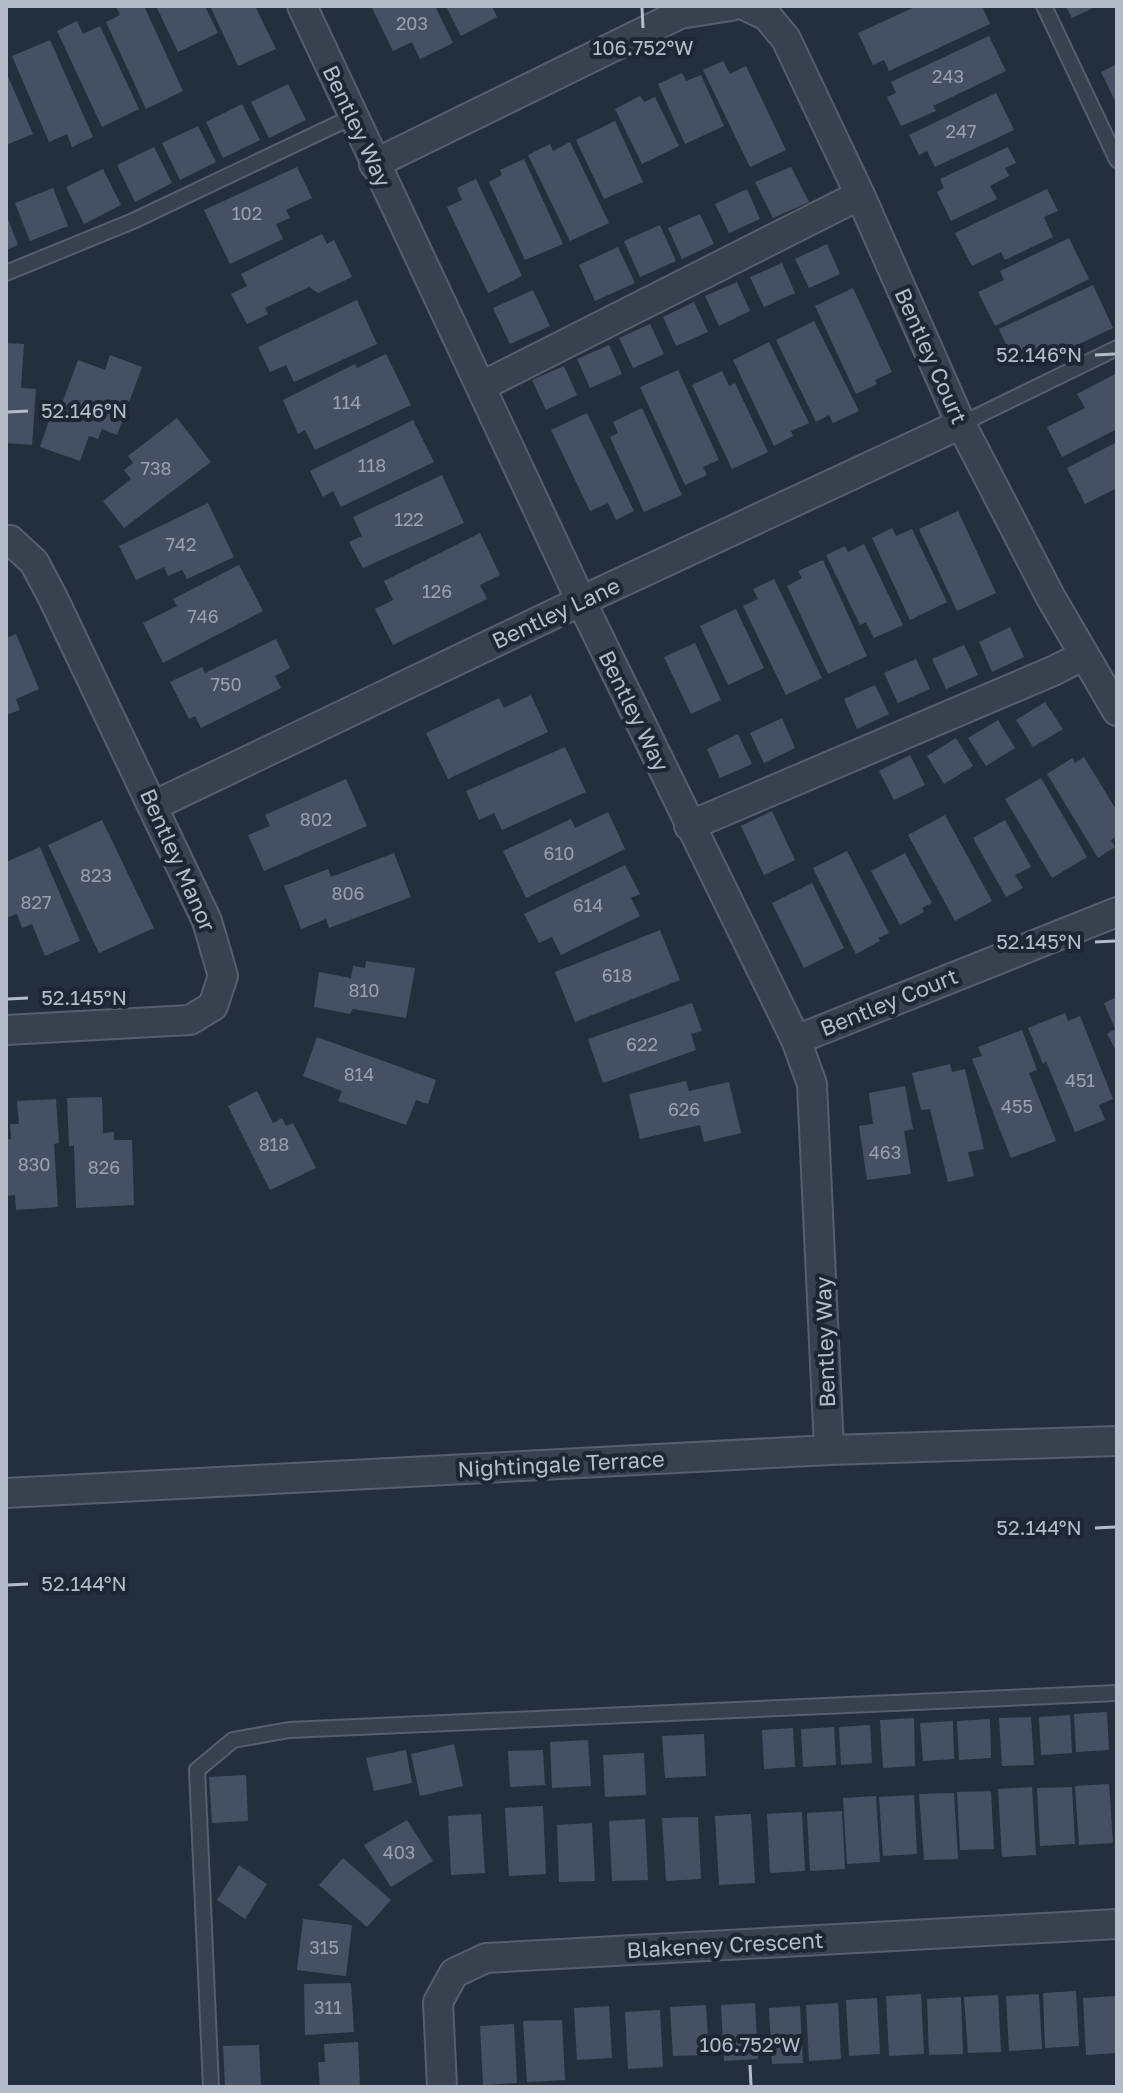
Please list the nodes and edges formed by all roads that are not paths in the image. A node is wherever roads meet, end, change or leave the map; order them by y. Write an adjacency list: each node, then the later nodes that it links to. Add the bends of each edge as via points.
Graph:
1 (302, 6): 5 (street, Bentley Way)
2 (731, 6): 7 (street, via 680,14)
3 (746, 6): 8 (street, Bentley Court, via 767,16 786,39)
4 (1044, 6): 6 (lane)
5 (352, 117): 7 (street, Bentley Way); 9 (lane, via 133,221)
6 (1117, 160)
7 (374, 164): 11 (street, Bentley Way)
8 (860, 195): 11 (street); 12 (street, Bentley Court)
9 (6, 273)
10 (1117, 348): 12 (lane)
11 (482, 386): 14 (street, Bentley Way)
12 (961, 424): 14 (street, Bentley Lane); 15 (street, Bentley Court)
13 (6, 540): 17 (street, Bentley Manor, via 34,562)
14 (581, 601): 17 (street, Bentley Lane); 18 (street, Bentley Way)
15 (1083, 656): 16 (street, Bentley Court); 18 (street)
16 (1117, 711)
17 (153, 806): 20 (street, Bentley Manor, via 218,953 223,976 213,1006 190,1020)
18 (689, 826): 21 (street, Bentley Way)
19 (1117, 912): 21 (street, Bentley Court)
20 (6, 1030)
21 (796, 1040): 23 (street, Bentley Way, via 815,1096)
22 (1117, 1441): 23 (street, Nightingale Terrace)
23 (829, 1450): 24 (street, Nightingale Terrace)
24 (6, 1493)
25 (1117, 1693): 27 (lane, via 289,1730 233,1740 197,1770)
26 (1117, 1924): 28 (street, Blakeney Crescent, via 486,1958 454,1973 438,2002)
27 (211, 2087)
28 (442, 2087)

